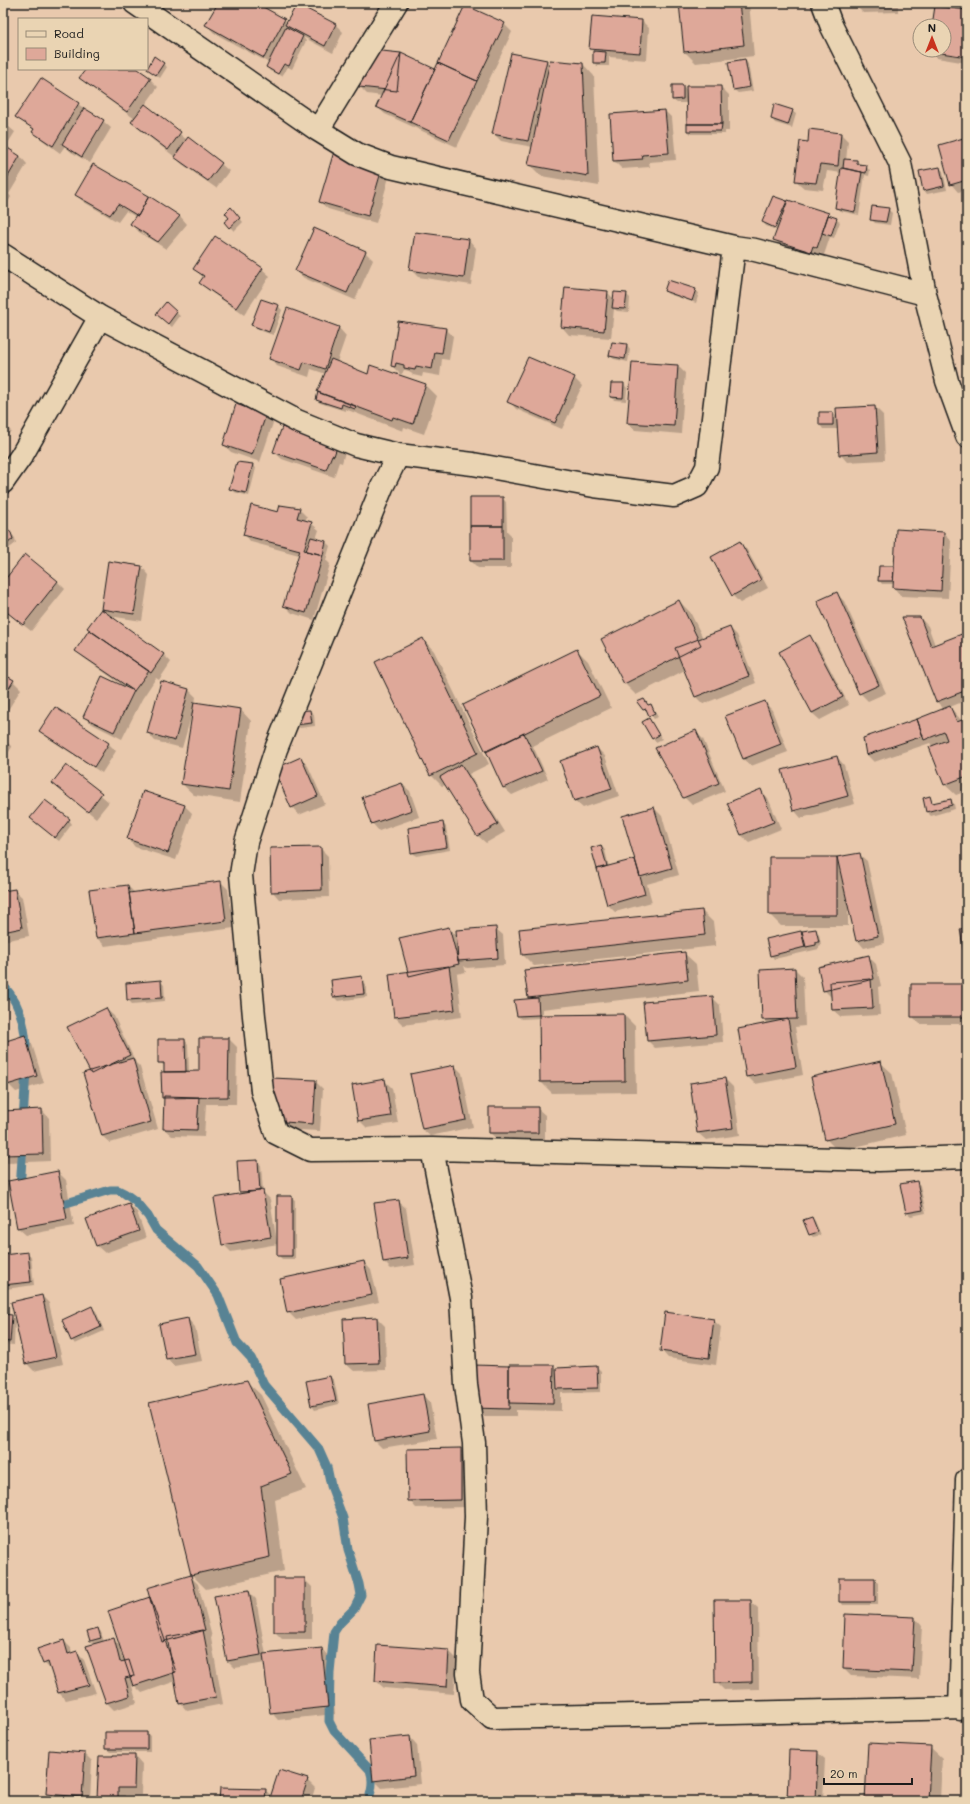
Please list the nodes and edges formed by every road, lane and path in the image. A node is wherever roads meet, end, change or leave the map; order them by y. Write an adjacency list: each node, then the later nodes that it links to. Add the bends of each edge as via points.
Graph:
1 (134, 3): 4 (street)
2 (396, 3): 4 (street)
3 (823, 3): 7 (street, via 832,27 900,163)
4 (318, 130): 5 (street, via 357,154 391,167)
5 (734, 247): 7 (street, via 755,250); 10 (street, via 707,467 697,486 674,496)
6 (3, 255): 8 (street)
7 (925, 294): 9 (street, via 947,381)
8 (100, 317): 10 (street, via 297,421 356,445); 11 (street, via 22,455)
9 (967, 436)
10 (398, 455): 12 (street, via 382,487 276,749 246,842 241,875 262,1091 276,1133 310,1150)
11 (3, 482)
12 (432, 1149): 13 (street, via 879,1160); 15 (street, via 461,1298 466,1385 474,1443 476,1517 468,1673 472,1700 492,1718)
13 (967, 1157)
14 (967, 1480): 15 (street)
15 (963, 1708)

